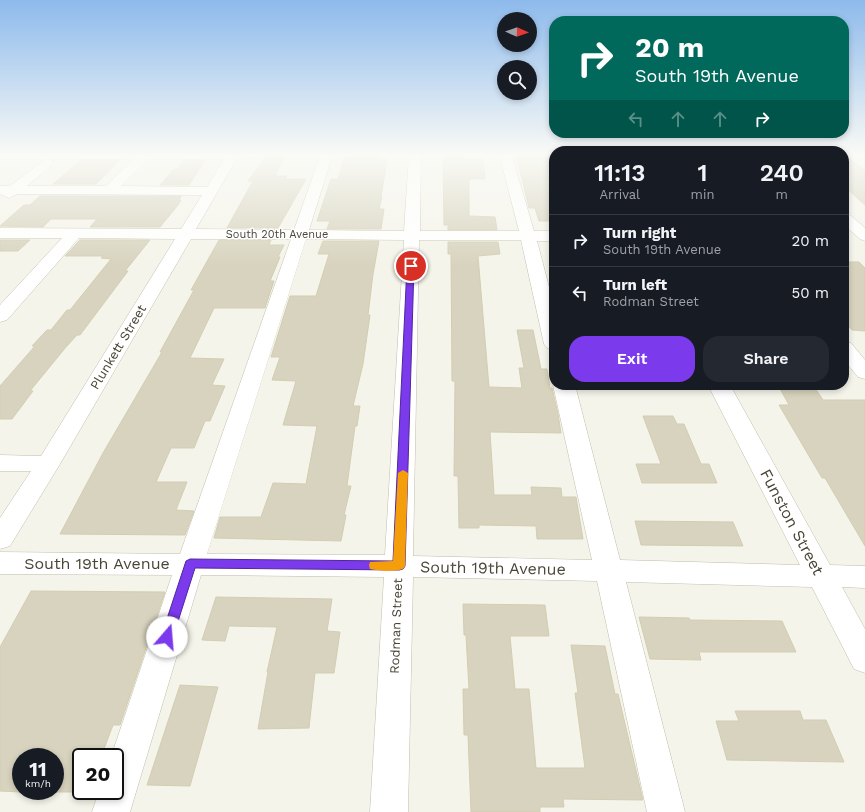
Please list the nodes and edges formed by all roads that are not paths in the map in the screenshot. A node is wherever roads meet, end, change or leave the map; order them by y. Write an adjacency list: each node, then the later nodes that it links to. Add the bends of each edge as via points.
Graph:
1 (6, 191): 7 (street)
2 (201, 191): 3 (street)
3 (212, 191): 11 (street, Plunkett Street)
4 (314, 191): 12 (street)
5 (414, 191): 13 (street, Rodman Street)
6 (516, 191): 14 (street)
7 (0, 201)
8 (849, 222): 16 (street)
9 (0, 233): 10 (street, South 20th Avenue)
10 (75, 233): 11 (street, South 20th Avenue); 19 (street)
11 (186, 233): 12 (street, South 20th Avenue); 26 (street, Plunkett Street)
12 (300, 234): 13 (street, South 20th Avenue); 29 (street)
13 (412, 235): 14 (street, South 20th Avenue); 30 (street, Rodman Street)
14 (528, 236): 15 (street, South 20th Avenue); 20 (street)
15 (549, 236)
16 (865, 236)
17 (849, 239): 18 (street)
18 (865, 239)
19 (0, 316)
20 (549, 323)
21 (849, 353): 22 (street)
22 (865, 373)
23 (565, 390): 31 (street)
24 (722, 390): 32 (street, Funston Street)
25 (0, 463): 26 (street)
26 (48, 464): 27 (street, Plunkett Street)
27 (0, 539)
28 (0, 563): 29 (street, South 19th Avenue)
29 (190, 564): 30 (street, South 19th Avenue); 35 (street)
30 (399, 566): 31 (street, South 19th Avenue); 36 (street, Rodman Street)
31 (607, 570): 32 (street, South 19th Avenue); 37 (street)
32 (821, 576): 33 (street, South 19th Avenue); 34 (street, Funston Street)
33 (865, 577)
34 (865, 659)
35 (111, 812)
36 (389, 812)
37 (666, 812)

